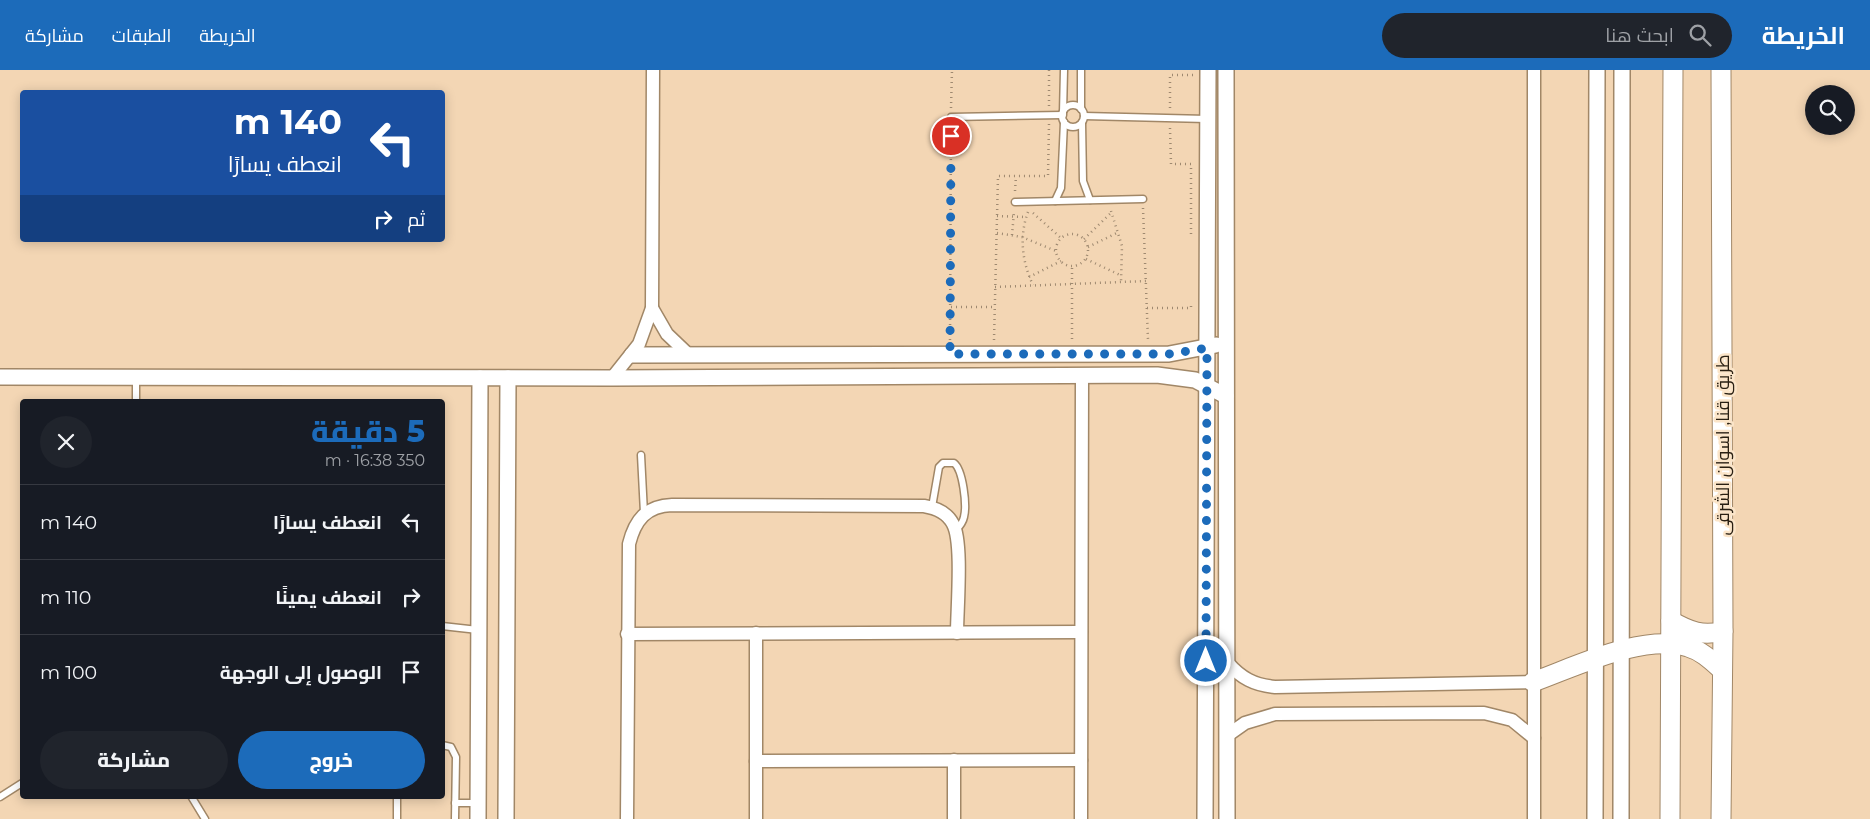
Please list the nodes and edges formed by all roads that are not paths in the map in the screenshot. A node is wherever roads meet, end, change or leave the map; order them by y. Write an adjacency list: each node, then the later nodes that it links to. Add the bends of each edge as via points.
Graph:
1 (653, 70): 22 (street)
2 (1064, 70): 12 (lane)
3 (1081, 70): 11 (lane)
4 (1208, 70): 15 (street)
5 (1226, 70): 23 (street)
6 (1534, 70): 53 (street)
7 (1596, 70): 50 (street)
8 (1622, 70): 49 (street)
9 (1673, 70): 40 (main road)
10 (1722, 70): 43 (main road, طريق قنا, اسوان الشرقى)
11 (1081, 109): 12 (lane, via 1071,106); 13 (lane)
12 (1063, 114): 14 (lane); 16 (lane)
13 (1084, 116): 15 (lane); 17 (lane)
14 (951, 117)
15 (1207, 120): 24 (street)
16 (1064, 122): 17 (lane, via 1070,127); 20 (lane, via 1061,188)
17 (1082, 123): 19 (lane, via 1083,181)
18 (1142, 199): 19 (lane)
19 (1090, 200): 20 (lane)
20 (1055, 201): 21 (lane)
21 (1014, 202)
22 (652, 308): 25 (street, via 667,334); 26 (street)
23 (1227, 340): 24 (street); 34 (street)
24 (1207, 348): 25 (street, via 1149,354); 33 (street)
25 (688, 354): 26 (street)
26 (632, 355): 32 (street)
27 (0, 377): 28 (street)
28 (136, 377): 30 (street); 35 (lane)
29 (1082, 377): 32 (street); 33 (street, via 1166,375); 45 (street)
30 (480, 378): 31 (street); 42 (street)
31 (508, 378): 32 (street); 70 (street)
32 (612, 378)
33 (1207, 384): 34 (street); 75 (street)
34 (1226, 396): 51 (street)
35 (136, 399)
36 (641, 455): 38 (lane)
37 (932, 507): 38 (street, via 672,505 653,508); 39 (street, via 946,515); 39 (lane, via 939,467 943,463 954,463 961,472 965,512)
38 (644, 514): 47 (street, via 636,522 629,544)
39 (956, 530): 44 (street)
40 (1671, 622): 43 (main road, via 1704,635); 48 (main road)
41 (445, 626): 42 (lane)
42 (479, 630): 64 (street)
43 (1723, 631): 52 (main road, طريق قنا, اسوان الشرقى)
44 (957, 632): 45 (street); 46 (street)
45 (1082, 632): 58 (street)
46 (756, 633): 47 (street); 59 (street)
47 (627, 634): 71 (street)
48 (1670, 644): 49 (main road); 52 (main road, via 1697,651); 80 (main road)
49 (1621, 651): 50 (main road); 79 (street)
50 (1596, 659): 53 (main road); 78 (street)
51 (1228, 663): 53 (street, via 1244,678 1274,687); 54 (street)
52 (1722, 670): 81 (main road, طريق قنا, اسوان الشرقى)
53 (1533, 682): 55 (street)
54 (1228, 735): 55 (street, via 1245,722 1275,714 1484,713 1512,720); 76 (street)
55 (1534, 738): 77 (street)
56 (445, 746): 65 (lane, via 455,751)
57 (954, 760): 58 (street); 59 (street); 73 (street)
58 (1082, 760): 74 (street)
59 (756, 761): 72 (street)
60 (20, 784): 61 (lane)
61 (0, 796)
62 (193, 799): 66 (lane)
63 (397, 799): 67 (lane)
64 (478, 802): 65 (lane); 69 (street)
65 (455, 803): 68 (lane)
66 (205, 819)
67 (397, 819)
68 (455, 819)
69 (478, 819)
70 (506, 819)
71 (627, 819)
72 (756, 819)
73 (954, 819)
74 (1082, 819)
75 (1206, 819)
76 (1227, 819)
77 (1534, 819)
78 (1595, 819)
79 (1621, 819)
80 (1670, 819)
81 (1720, 819)

